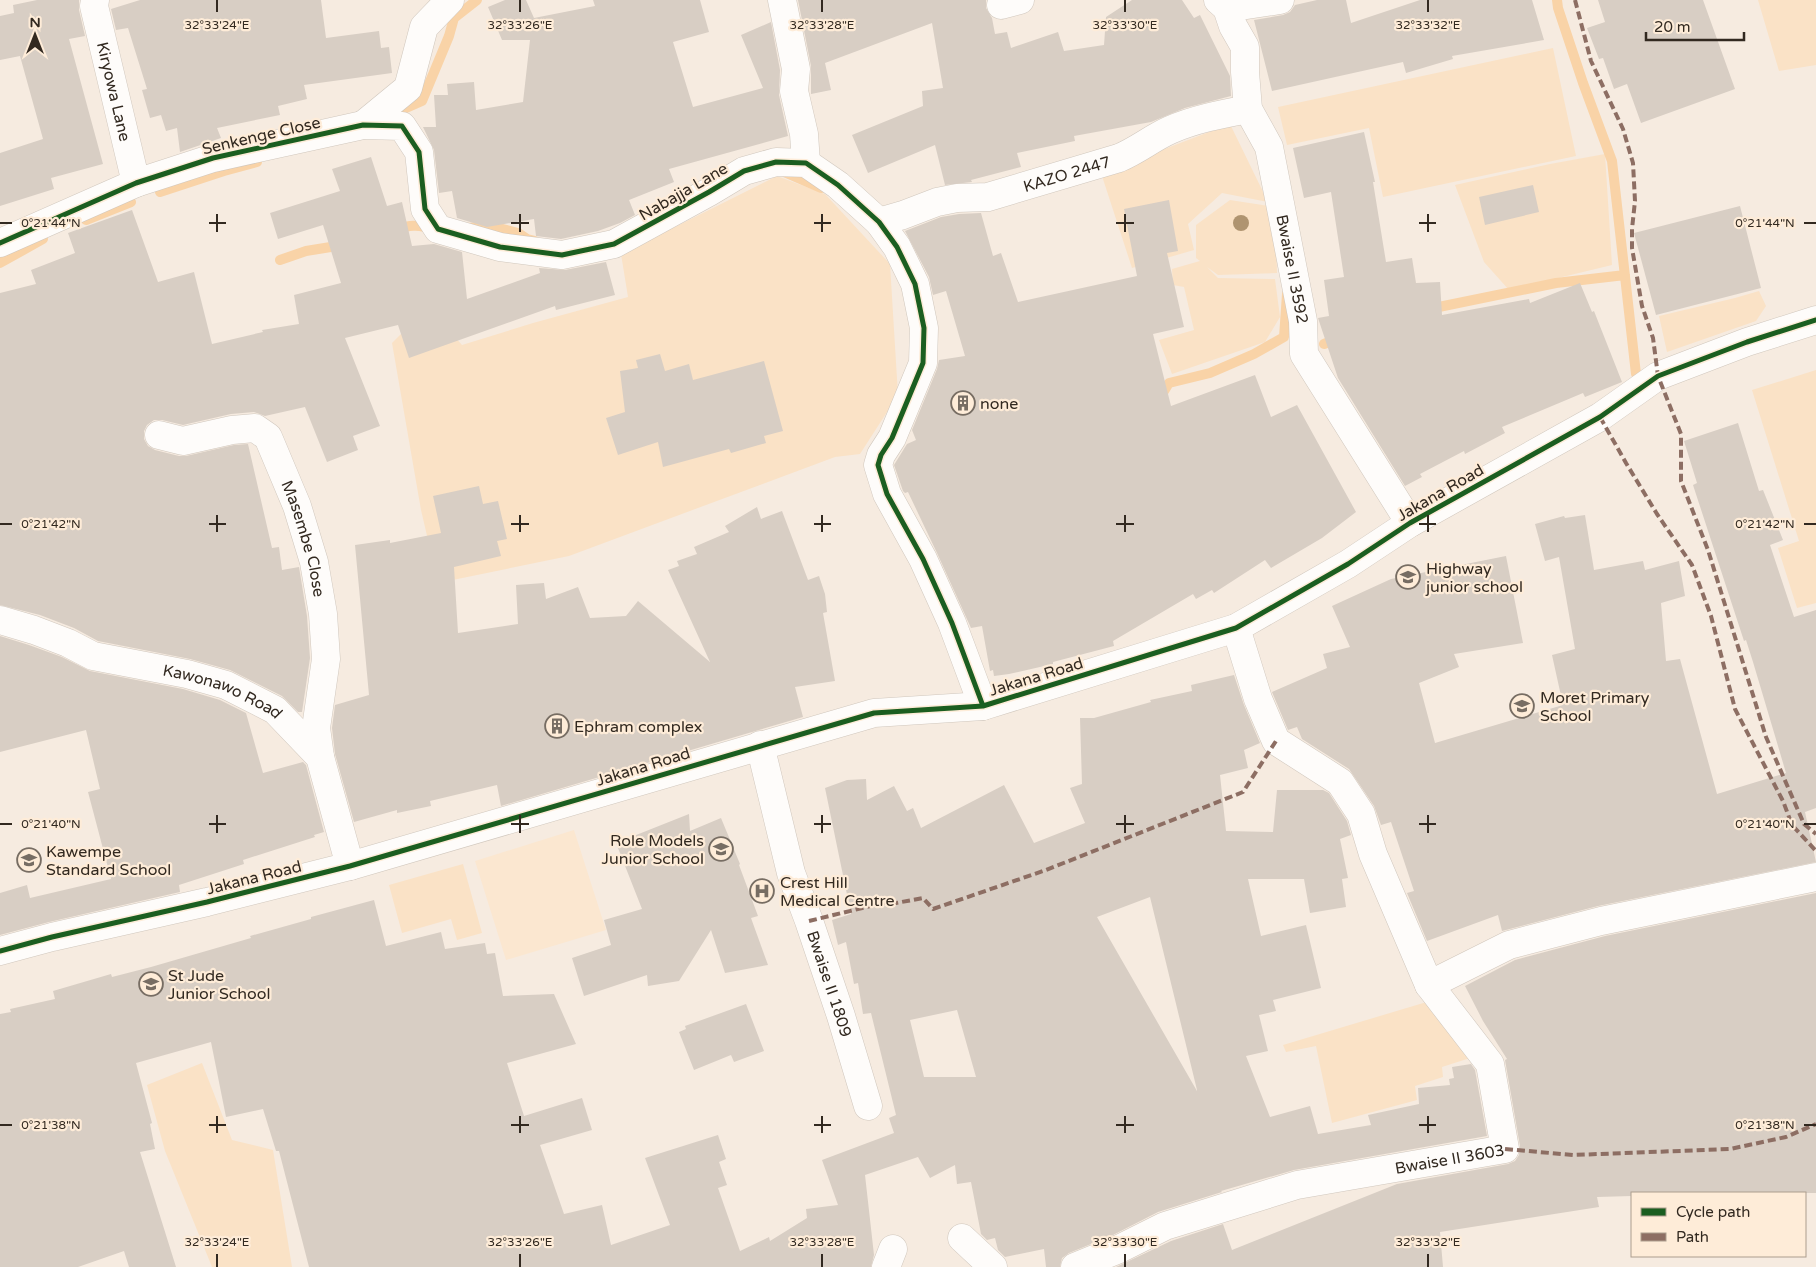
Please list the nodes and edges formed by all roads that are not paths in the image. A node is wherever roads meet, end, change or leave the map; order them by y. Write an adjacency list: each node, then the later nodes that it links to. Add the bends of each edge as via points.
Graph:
1 (95, 0): 9 (street, Kiryowa Lane)
2 (450, 0): 7 (street, via 424,27 408,88)
3 (782, 0): 8 (street, via 796,69 794,91 804,134)
4 (1280, 0): 5 (street)
5 (1222, 4): 6 (street, Bwaise II 3592, via 1245,47)
6 (1248, 109): 10 (street, KAZO 2447, via 1208,117 1170,130 1119,158 988,197 937,202); 14 (street, Bwaise II 3592, via 1269,147 1303,320 1304,354)
7 (364, 125): 8 (street, Nabajja Lane, via 402,126 419,152 425,209 438,229 500,248 562,254 614,244 744,171 776,162); 9 (street, Senkenge Close, via 213,158)
8 (806, 163): 10 (street, via 838,185)
9 (136, 183): 11 (street, Senkenge Close)
10 (879, 222): 17 (street, via 897,247 915,284 924,328 923,363 878,466 887,494 923,558 948,615)
11 (0, 243)
12 (1816, 320): 14 (street, Jakana Road, via 1658,376 1600,417)
13 (159, 435): 19 (street, Masembe Close, via 183,441 255,428 268,437 314,562 321,605 326,659 316,728)
14 (1410, 523): 16 (street, Jakana Road, via 1348,564)
15 (0, 620): 19 (street, Kawonawo Road, via 68,643 93,656 226,685 275,710)
16 (1236, 628): 17 (street, Jakana Road); 23 (street, Bwaise II 3603, via 1258,699 1276,741 1340,782 1361,814 1373,854)
17 (983, 706): 18 (street, Jakana Road, via 874,713)
18 (760, 745): 20 (street, Jakana Road); 24 (street, Bwaise II 1809, via 791,873 810,922)
19 (320, 757): 20 (street, Kawonawo Road)
20 (350, 866): 22 (street, Jakana Road)
21 (1816, 876): 23 (street, via 1509,945)
22 (0, 951)
23 (1429, 985): 27 (street, Bwaise II 3603, via 1490,1064 1505,1149 1297,1185 1164,1226)
24 (868, 1106)
25 (962, 1238): 26 (street)
26 (993, 1267)
27 (1075, 1267)

